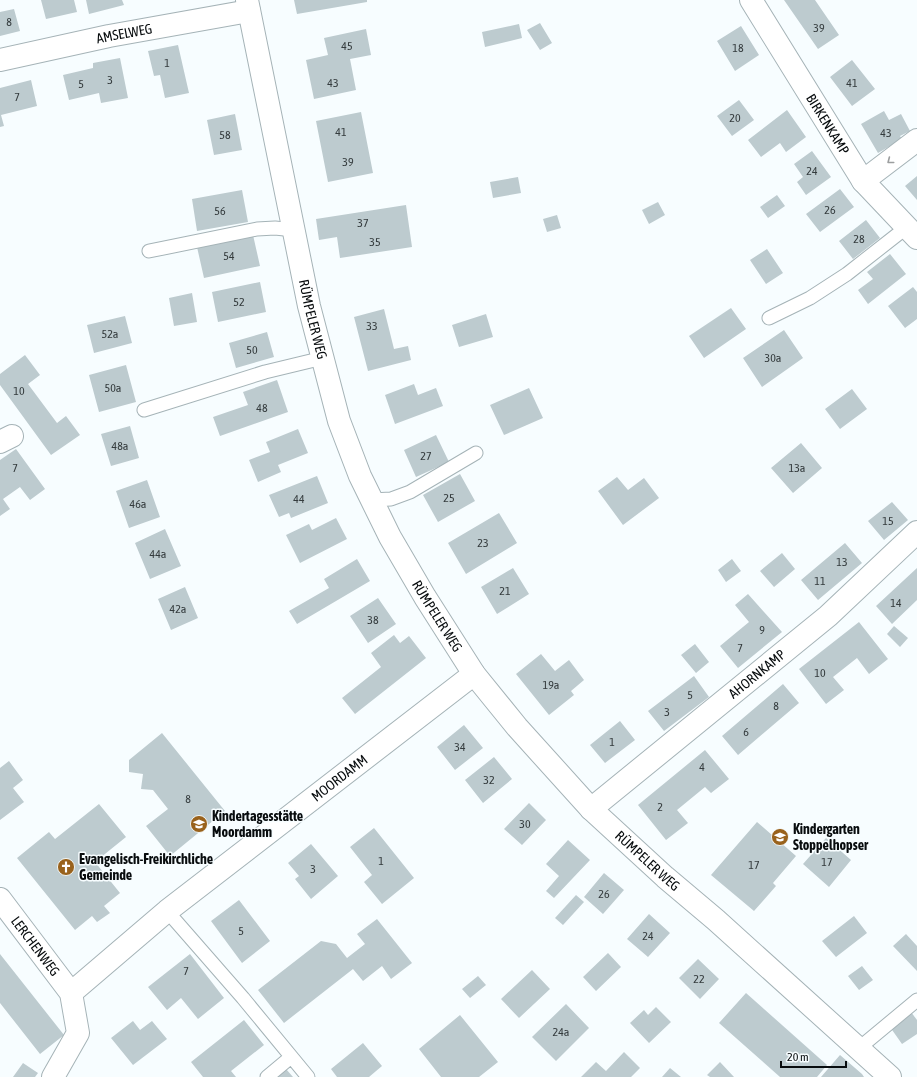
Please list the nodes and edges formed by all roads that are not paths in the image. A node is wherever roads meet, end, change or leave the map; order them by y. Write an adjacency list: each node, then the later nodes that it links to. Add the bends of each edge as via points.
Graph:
1 (751, 0): 5 (street, BIRKENKAMP)
2 (248, 5): 3 (street, AMSELWEG); 6 (street, RÜMPELER WEG)
3 (0, 60)
4 (917, 140): 5 (street, one-way to 5)
5 (863, 182): 7 (street, BIRKENKAMP)
6 (294, 230): 8 (lane, via 257,229); 10 (street, RÜMPELER WEG, via 309,306)
7 (912, 233): 9 (lane, via 822,290)
8 (149, 251)
9 (769, 318)
10 (323, 358): 11 (lane, via 265,372); 13 (street, RÜMPELER WEG, via 339,421)
11 (144, 410)
12 (476, 453): 13 (lane, via 410,492 391,499)
13 (372, 500): 15 (street, RÜMPELER WEG, via 394,544)
14 (917, 532): 16 (street, AHORNKAMP, via 828,616)
15 (474, 674): 16 (street, RÜMPELER WEG, via 517,727); 18 (street, MOORDAMM)
16 (591, 809): 21 (street, RÜMPELER WEG)
17 (0, 899): 19 (street, LERCHENWEG)
18 (167, 911): 19 (street, MOORDAMM); 22 (lane)
19 (71, 993): 23 (street, via 78,1033)
20 (917, 1000): 21 (lane)
21 (858, 1049): 26 (street, RÜMPELER WEG)
22 (291, 1057): 24 (lane); 25 (lane)
23 (53, 1077)
24 (267, 1077)
25 (308, 1077)
26 (890, 1077)

